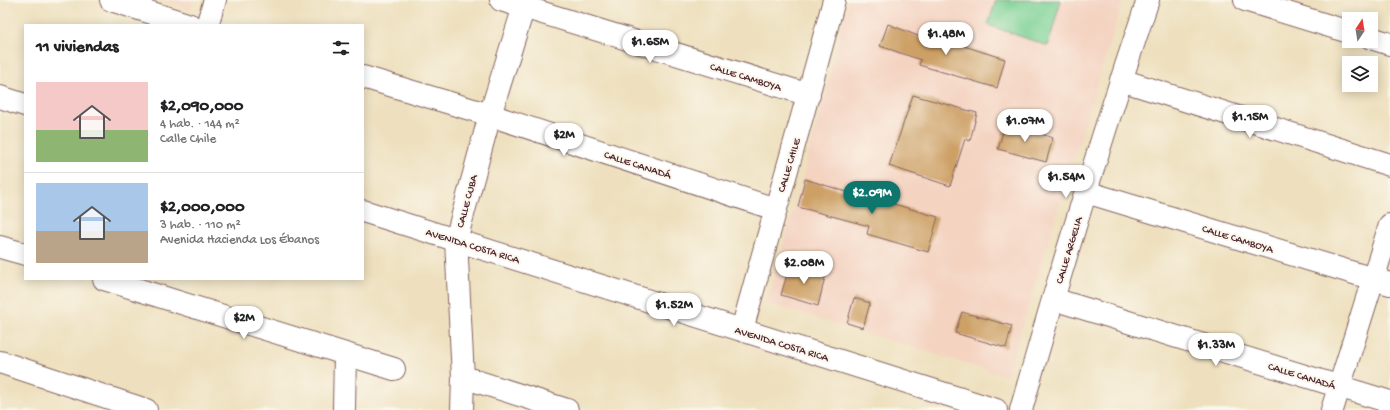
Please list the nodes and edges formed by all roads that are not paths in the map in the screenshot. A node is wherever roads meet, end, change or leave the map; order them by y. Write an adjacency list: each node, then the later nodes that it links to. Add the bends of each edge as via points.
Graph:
1 (112, 0): 8 (street)
2 (215, 0): 9 (street)
3 (500, 0): 7 (street, CALLE CAMBOYA)
4 (834, 0): 15 (street, CALLE CHILE)
5 (1148, 0): 14 (street, CALLE ARGELIA)
6 (1245, 0): 10 (street)
7 (525, 4): 15 (street, CALLE CAMBOYA); 18 (street, CALLE CUBA)
8 (187, 24)
9 (207, 24)
10 (1342, 30)
11 (1378, 40): 12 (street)
12 (1390, 44)
13 (364, 77): 18 (street, CALLE CANADÁ)
14 (1121, 80): 19 (street); 20 (street, CALLE ARGELIA)
15 (809, 95): 21 (street, CALLE CHILE)
16 (0, 97): 17 (street)
17 (24, 105)
18 (490, 115): 21 (street, CALLE CANADÁ); 24 (street, CALLE CUBA)
19 (1390, 165)
20 (1086, 192): 28 (street, CALLE CAMBOYA); 29 (street, CALLE ARGELIA)
21 (775, 209): 30 (street, CALLE CHILE)
22 (364, 211): 24 (street, AVENIDA COSTA RICA)
23 (1390, 225): 28 (street)
24 (456, 240): 30 (street, AVENIDA COSTA RICA); 34 (street, CALLE CUBA)
25 (0, 247): 26 (street)
26 (24, 254)
27 (107, 280): 31 (street)
28 (1382, 281): 35 (street)
29 (1053, 299): 35 (street, CALLE CANADÁ); 42 (street, CALLE ARGELIA)
30 (742, 330): 41 (street, AVENIDA COSTA RICA)
31 (345, 354): 33 (street); 38 (street)
32 (0, 362): 37 (street)
33 (394, 369)
34 (463, 377): 39 (street, CALLE CUBA); 40 (street)
35 (1340, 387): 36 (street, CALLE CANADÁ); 43 (street)
36 (1390, 402)
37 (146, 410)
38 (344, 410)
39 (462, 410)
40 (568, 410)
41 (996, 410)
42 (1021, 410)
43 (1332, 410)

